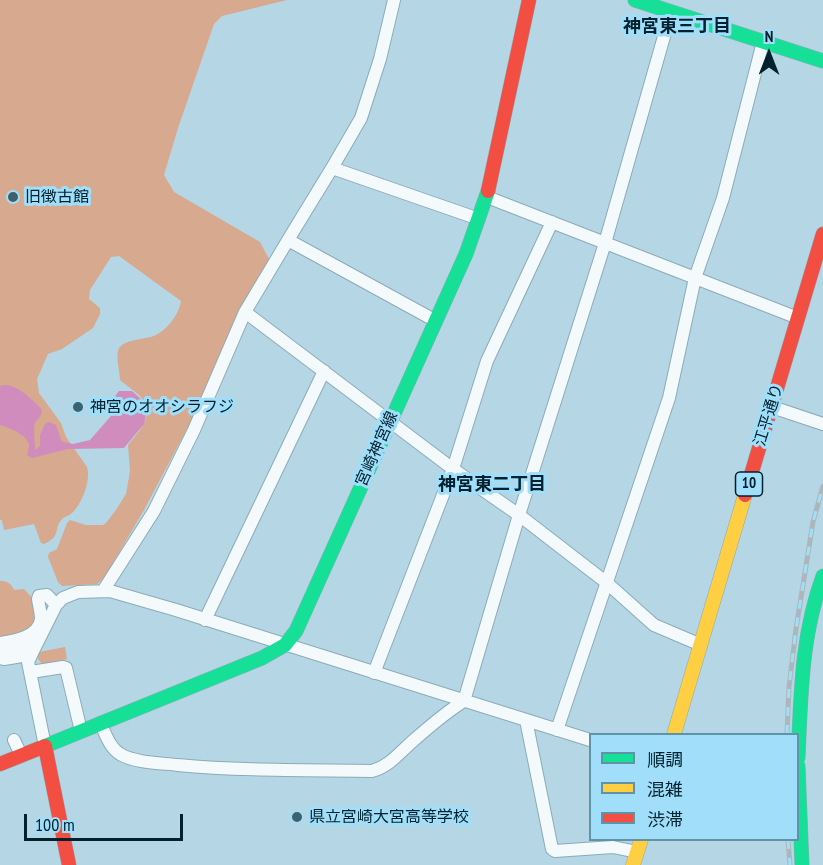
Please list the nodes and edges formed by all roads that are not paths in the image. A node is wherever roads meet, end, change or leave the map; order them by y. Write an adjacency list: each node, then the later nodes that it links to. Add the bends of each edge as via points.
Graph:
1 (394, 0): 7 (street, via 361,118)
2 (529, 0): 8 (main road, 宮崎神宮線)
3 (635, 0): 4 (main road)
4 (671, 12): 5 (main road); 13 (street)
5 (764, 42): 6 (main road); 14 (street, via 723,198)
6 (823, 61)
7 (332, 168): 9 (street); 12 (street)
8 (487, 197): 9 (main road, 宮崎神宮線); 10 (street)
9 (479, 219): 17 (main road, 宮崎神宮線)
10 (552, 222): 13 (street); 22 (street, via 487,361)
11 (823, 234): 16 (main road, 江平通り / 10)
12 (288, 240): 15 (street); 17 (street)
13 (605, 243): 14 (street); 23 (street)
14 (695, 278): 16 (street); 25 (street, via 669,398)
15 (245, 312): 18 (street); 26 (street, via 154,511)
16 (798, 318): 19 (main road, 江平通り / 10)
17 (436, 321): 20 (main road, 宮崎神宮線)
18 (324, 371): 20 (street); 28 (street)
19 (782, 410): 21 (street); 31 (main road, 江平通り / 10)
20 (390, 420): 22 (street); 30 (main road, 宮崎神宮線, via 296,631)
21 (823, 424)
22 (453, 470): 23 (street); 35 (street)
23 (519, 515): 25 (street); 36 (street)
24 (823, 576): 45 (main road, via 809,618)
25 (607, 583): 31 (street, via 654,625); 39 (street)
26 (103, 591): 27 (street, via 78,592); 28 (street)
27 (59, 602): 29 (street, via 47,595 39,596 38,628 24,638); 32 (street)
28 (205, 620): 30 (street)
29 (0, 644)
30 (285, 645): 35 (street); 38 (main road, 宮崎神宮線, via 262,658)
31 (708, 645): 41 (main road, 江平通り / 10); 42 (main road, 江平通り / 10)
32 (34, 649): 33 (street, via 21,656); 34 (street)
33 (0, 658)
34 (30, 667): 40 (street, via 66,668); 46 (street)
35 (374, 673): 36 (street)
36 (464, 701): 37 (street); 38 (street, via 384,768 372,771 213,768 133,759 110,745)
37 (526, 720): 39 (street); 50 (street, via 552,849 613,847)
38 (100, 723): 40 (main road, 宮崎神宮線)
39 (557, 730): 43 (street)
40 (81, 731): 46 (main road, 宮崎神宮線)
41 (675, 733)
42 (687, 733)
43 (589, 739)
44 (14, 740): 47 (street)
45 (799, 740)
46 (45, 746): 47 (main road, 宮崎神宮線); 51 (main road)
47 (21, 755): 48 (main road, 宮崎神宮線)
48 (0, 764)
49 (799, 822): 52 (main road)
50 (637, 852)
51 (65, 864)
52 (802, 865)

